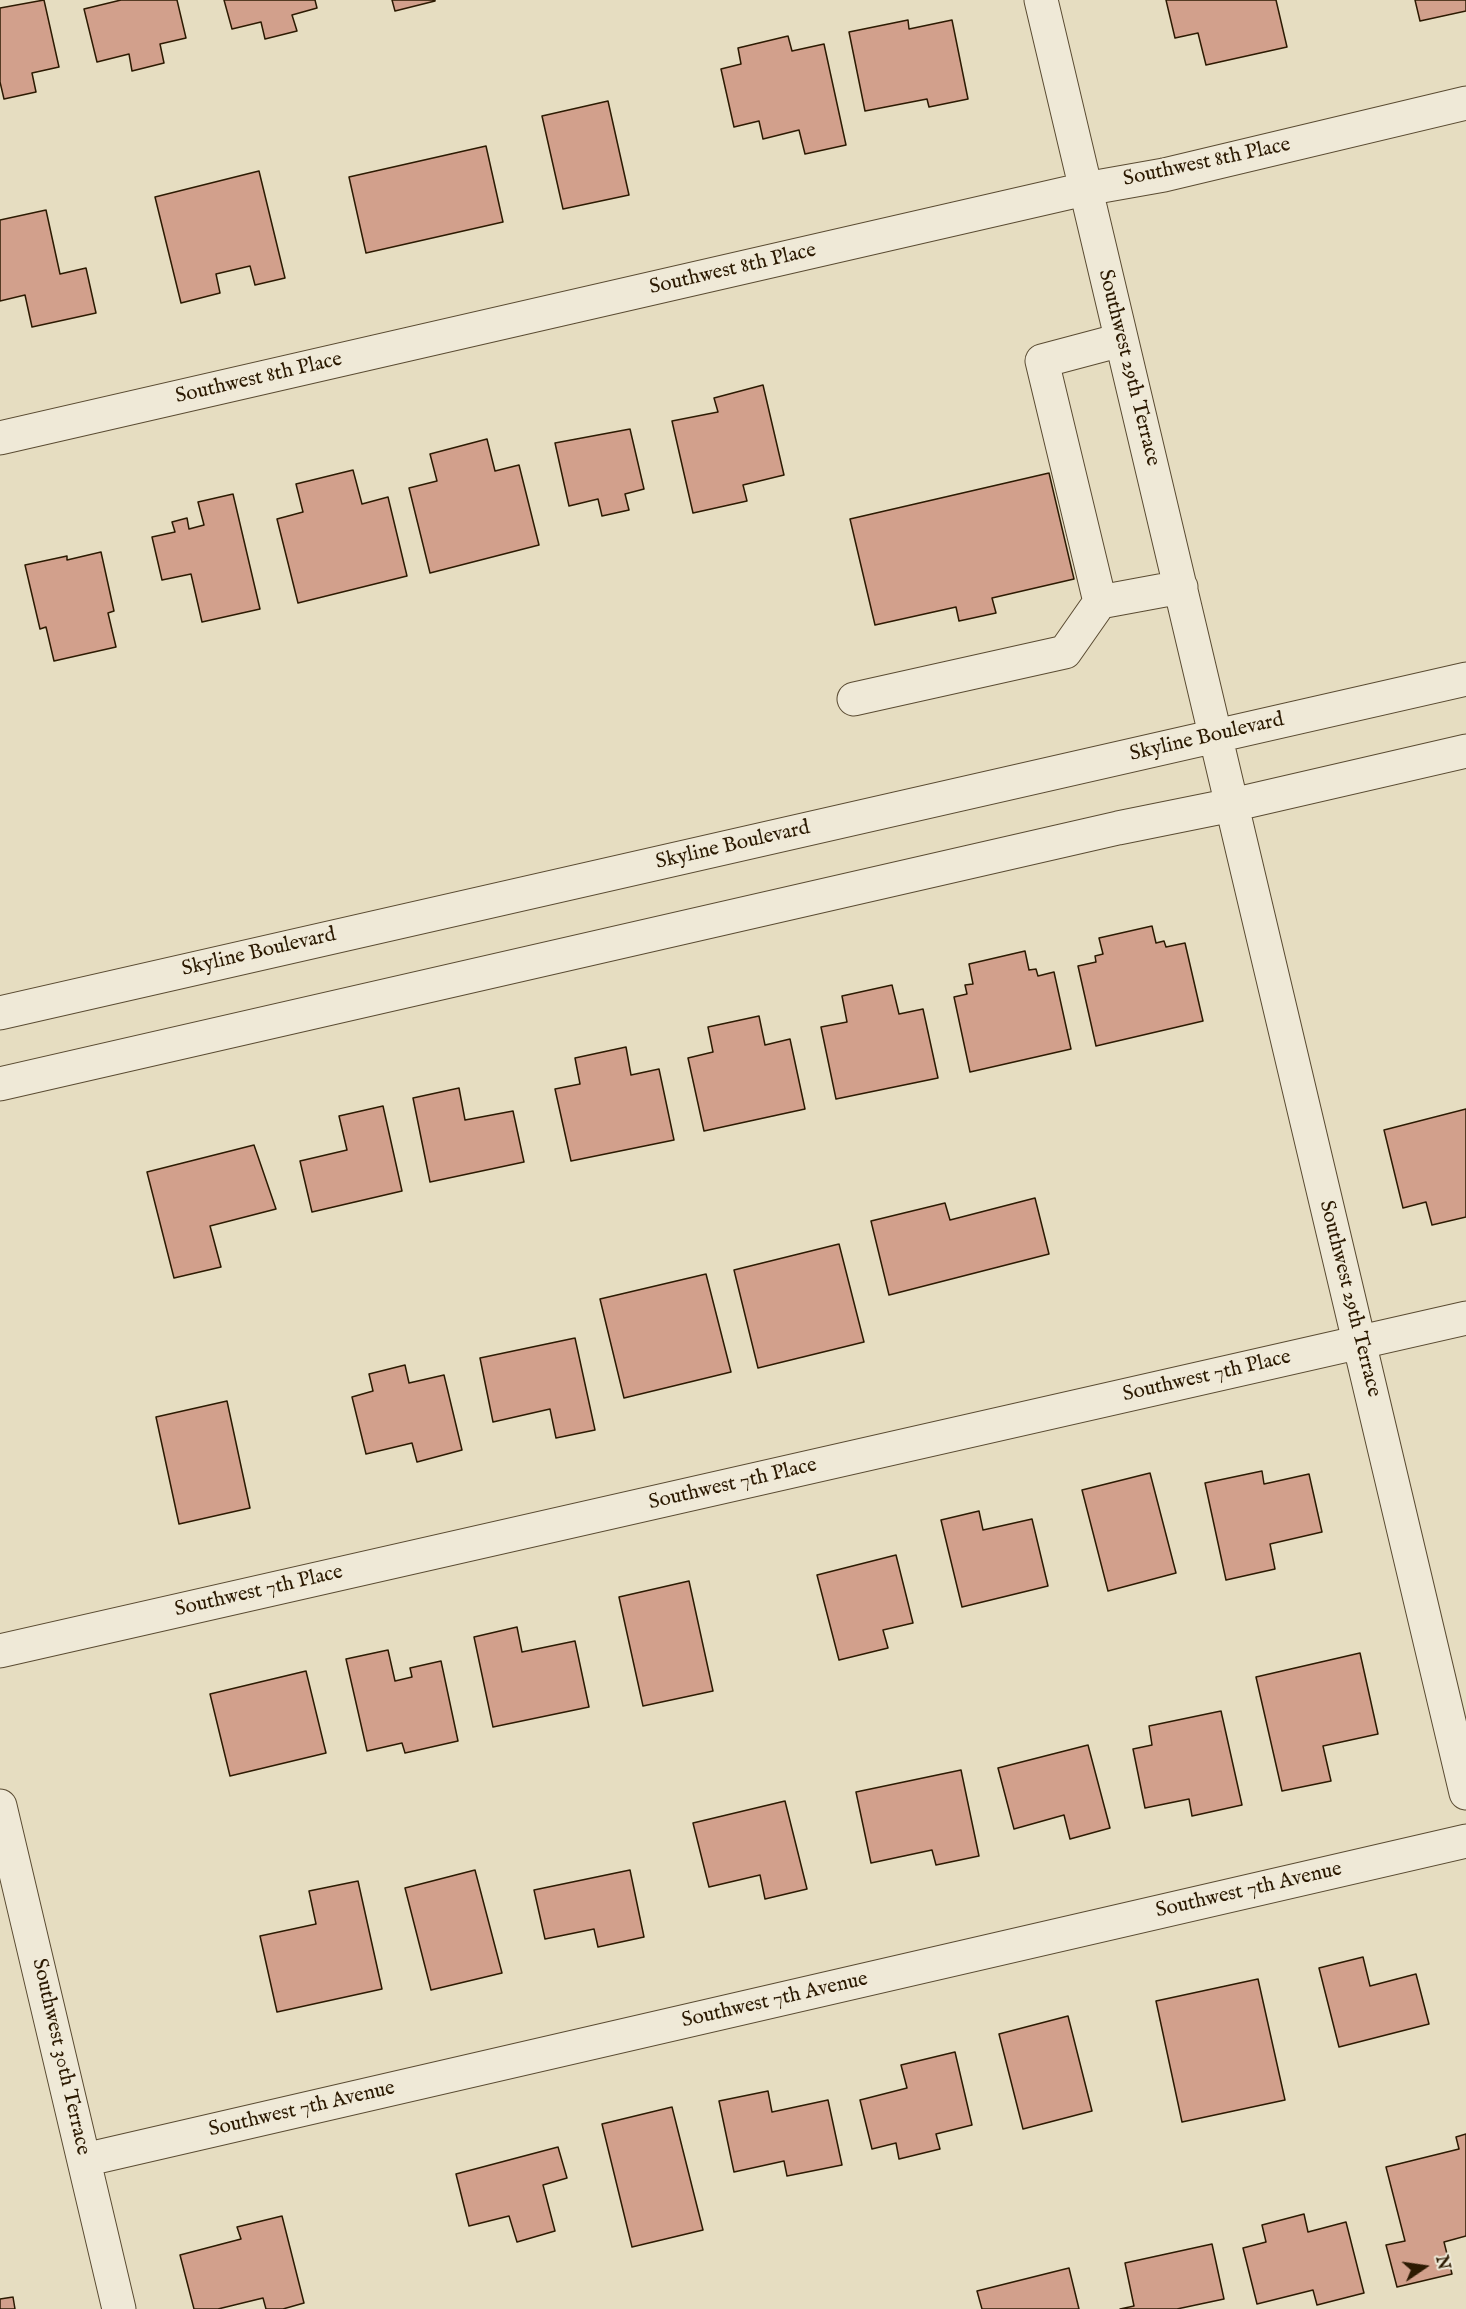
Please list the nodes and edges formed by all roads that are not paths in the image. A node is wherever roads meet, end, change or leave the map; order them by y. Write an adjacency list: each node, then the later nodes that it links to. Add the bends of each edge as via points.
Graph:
1 (1041, 0): 3 (street, Southwest 29th Terrace)
2 (1466, 104): 3 (street, Southwest 8th Place, via 1164,175)
3 (1085, 189): 4 (street, Southwest 29th Terrace); 5 (street, Southwest 8th Place)
4 (1121, 340): 6 (street, Southwest 29th Terrace); 7 (street, via 1042,362)
5 (0, 438)
6 (1181, 587): 7 (street); 10 (street, Southwest 29th Terrace)
7 (1100, 602): 9 (street, via 1065,652)
8 (1466, 679): 10 (street, Skyline Boulevard)
9 (854, 699)
10 (1216, 736): 12 (street, Southwest 29th Terrace); 13 (street, Skyline Boulevard)
11 (1466, 751): 12 (street)
12 (1232, 805): 14 (street); 16 (street, Southwest 29th Terrace)
13 (0, 1013)
14 (0, 1084)
15 (1466, 1318): 16 (street, Southwest 7th Place)
16 (1359, 1342): 17 (street, Southwest 7th Place); 18 (street, Southwest 29th Terrace)
17 (0, 1651)
18 (1466, 1793)
19 (0, 1806): 21 (street, Southwest 30th Terrace)
20 (1466, 1841): 21 (street, Southwest 7th Avenue)
21 (84, 2160): 22 (street, Southwest 30th Terrace)
22 (119, 2309)

